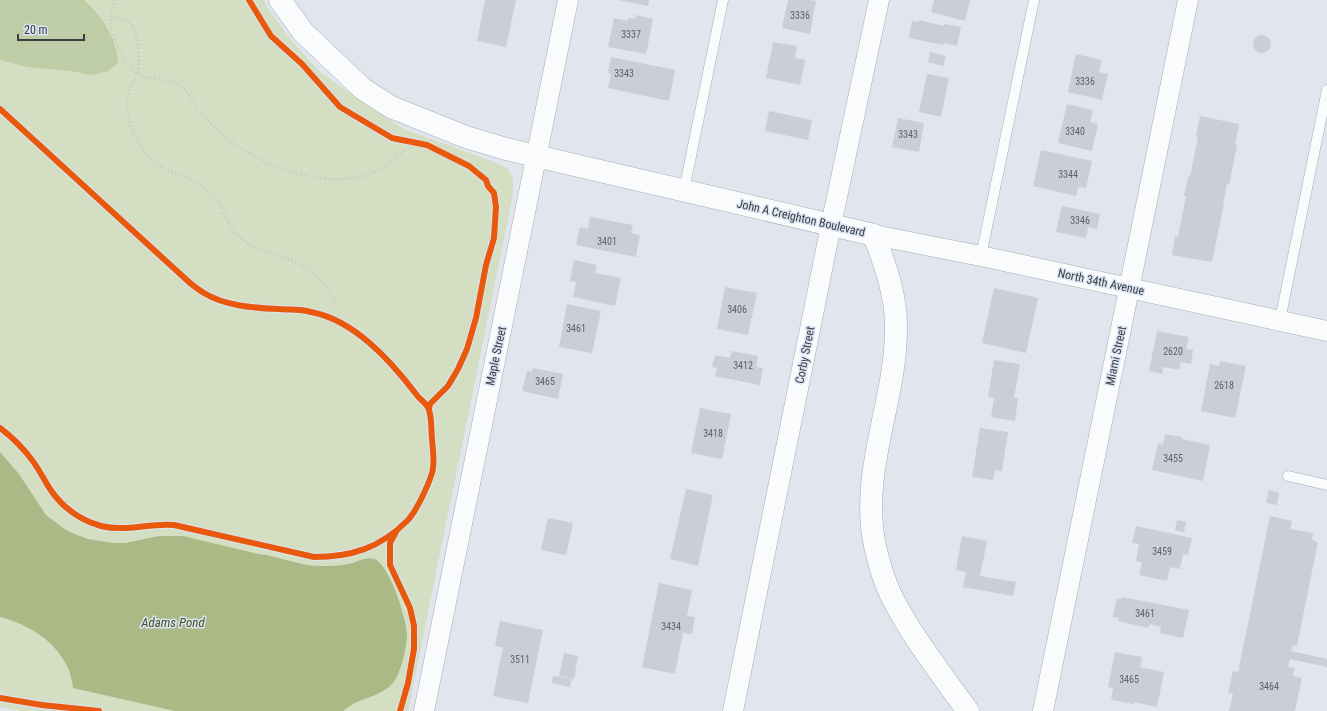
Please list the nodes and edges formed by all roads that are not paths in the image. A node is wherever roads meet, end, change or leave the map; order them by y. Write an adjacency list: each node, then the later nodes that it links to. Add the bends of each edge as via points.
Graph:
1 (280, 0): 8 (street, John A Creighton Boulevard, via 303,32 318,47 363,89 384,103 474,139)
2 (568, 0): 8 (street, Maple Street)
3 (723, 0): 9 (lane)
4 (879, 0): 10 (street, Corby Street)
5 (1034, 0): 12 (lane)
6 (1188, 0): 13 (street, Miami Street)
7 (1327, 90): 14 (lane)
8 (537, 156): 9 (street, John A Creighton Boulevard); 18 (street, Maple Street)
9 (684, 190): 10 (street, John A Creighton Boulevard)
10 (831, 225): 11 (street, John A Creighton Boulevard); 19 (street, Corby Street)
11 (874, 235): 12 (street, North 34th Avenue); 20 (street, John A Creighton Boulevard, via 891,285 896,326 893,367 872,482 875,546 887,586 896,605 922,648)
12 (981, 256): 13 (street, North 34th Avenue)
13 (1130, 288): 14 (street, North 34th Avenue); 21 (street, Miami Street)
14 (1280, 320): 15 (street, North 34th Avenue)
15 (1327, 331)
16 (1288, 476): 17 (lane)
17 (1327, 485)
18 (424, 711)
19 (733, 711)
20 (968, 711)
21 (1043, 711)

